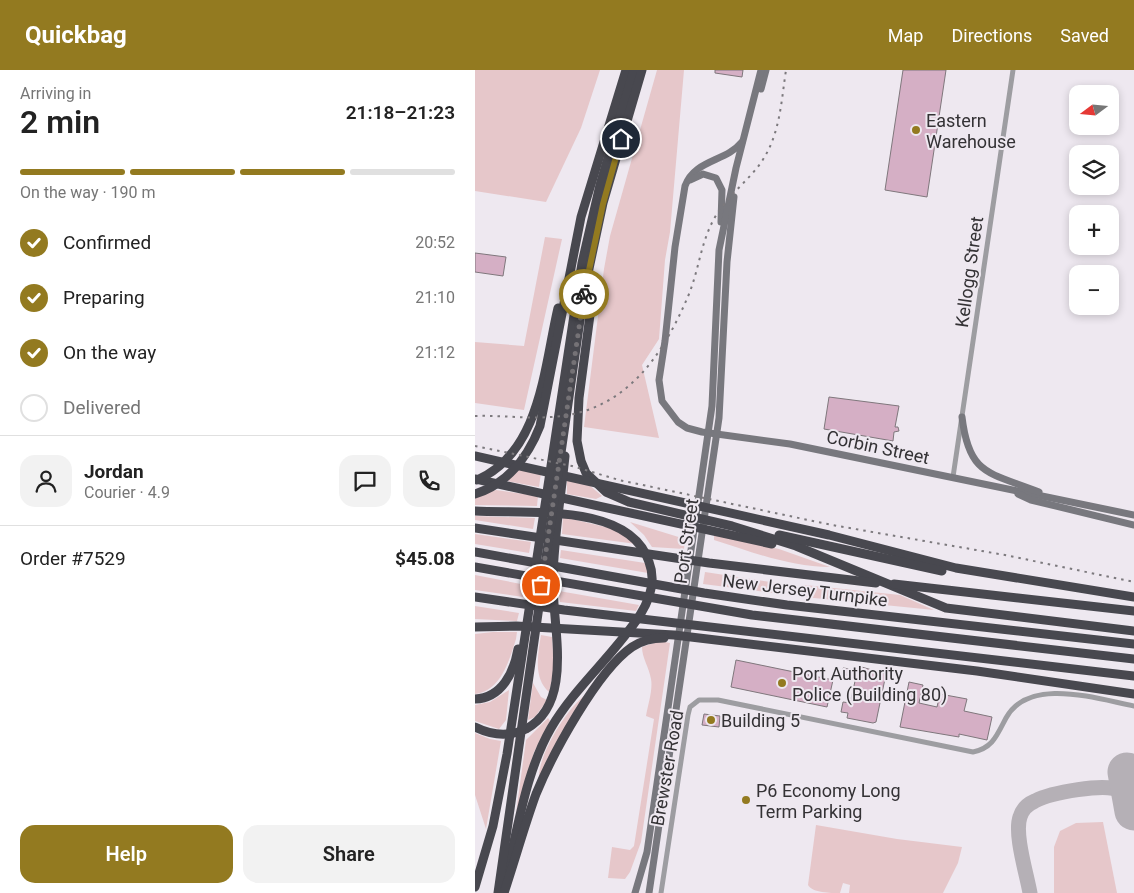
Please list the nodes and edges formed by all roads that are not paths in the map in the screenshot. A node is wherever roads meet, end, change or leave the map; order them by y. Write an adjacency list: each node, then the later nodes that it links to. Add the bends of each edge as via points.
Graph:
1 (626, 70): 11 (highway)
2 (634, 70): 37 (highway, via 600,185 582,263)
3 (643, 70): 13 (highway, via 617,153)
4 (761, 70): 7 (main road)
5 (766, 70): 7 (main road)
6 (1013, 70): 15 (street, Kellogg Street)
7 (753, 111): 8 (main road); 10 (main road)
8 (744, 139): 9 (main road, via 733,150 699,166); 10 (main road)
9 (685, 186): 12 (main road, via 693,177 703,174 712,175 720,183); 17 (main road, Corbin Street, via 659,374 661,396 670,414 687,428 790,444)
10 (733, 195): 12 (main road, Port Street); 48 (main road, Port Street, via 719,418)
11 (577, 232): 18 (highway, via 527,429 508,459 493,472); 20 (highway, via 540,426 520,462 506,477)
12 (719, 250): 47 (main road, Port Street, via 711,416 645,861)
13 (589, 266): 14 (highway); 25 (highway, via 589,315 577,429 581,461 595,484 611,495 635,504)
14 (571, 379): 37 (highway); 44 (highway, via 570,419 553,577 557,663 554,692 541,716 521,731 497,734)
15 (961, 417): 17 (street, Kellogg Street); 21 (main road, via 971,457 981,467)
16 (475, 456): 30 (highway, via 823,534 949,567)
17 (953, 477): 19 (main road, Corbin Street)
18 (475, 480): 28 (highway)
19 (1001, 488): 21 (main road, Corbin Street); 24 (main road, Corbin Street, via 1031,500)
20 (475, 494)
21 (1055, 498): 23 (main road, Corbin Street)
22 (475, 511): 46 (highway, via 568,515 599,520 621,528 639,542 650,564 652,581 641,614 556,721 538,755)
23 (1134, 515)
24 (1134, 525)
25 (732, 526): 28 (highway); 30 (highway, via 932,569)
26 (475, 528): 33 (highway, New Jersey Turnpike, via 773,571)
27 (475, 552): 38 (highway, New Jersey Turnpike, via 787,605)
28 (813, 554): 35 (highway, via 927,602 952,609)
29 (475, 567): 39 (highway, New Jersey Turnpike, via 752,615)
30 (1019, 580): 32 (highway)
31 (475, 597): 40 (highway)
32 (1134, 597)
33 (1134, 611)
34 (475, 627): 36 (highway, via 570,628)
35 (1134, 631)
36 (685, 637): 41 (highway, via 971,670); 46 (highway, via 657,638 637,644 618,659 599,682 543,778)
37 (526, 638): 42 (highway, via 505,683 489,696); 45 (highway, via 496,814); 46 (highway)
38 (1134, 644)
39 (1134, 659)
40 (1134, 676)
41 (1134, 694)
42 (475, 699)
43 (1134, 706): 49 (street, Brewster Road, via 1063,694 1037,695 1014,708 997,739 973,752 718,700 699,700 692,704 687,715)
44 (475, 727)
45 (475, 887)
46 (501, 893)
47 (635, 893)
48 (649, 893)
49 (661, 893)

